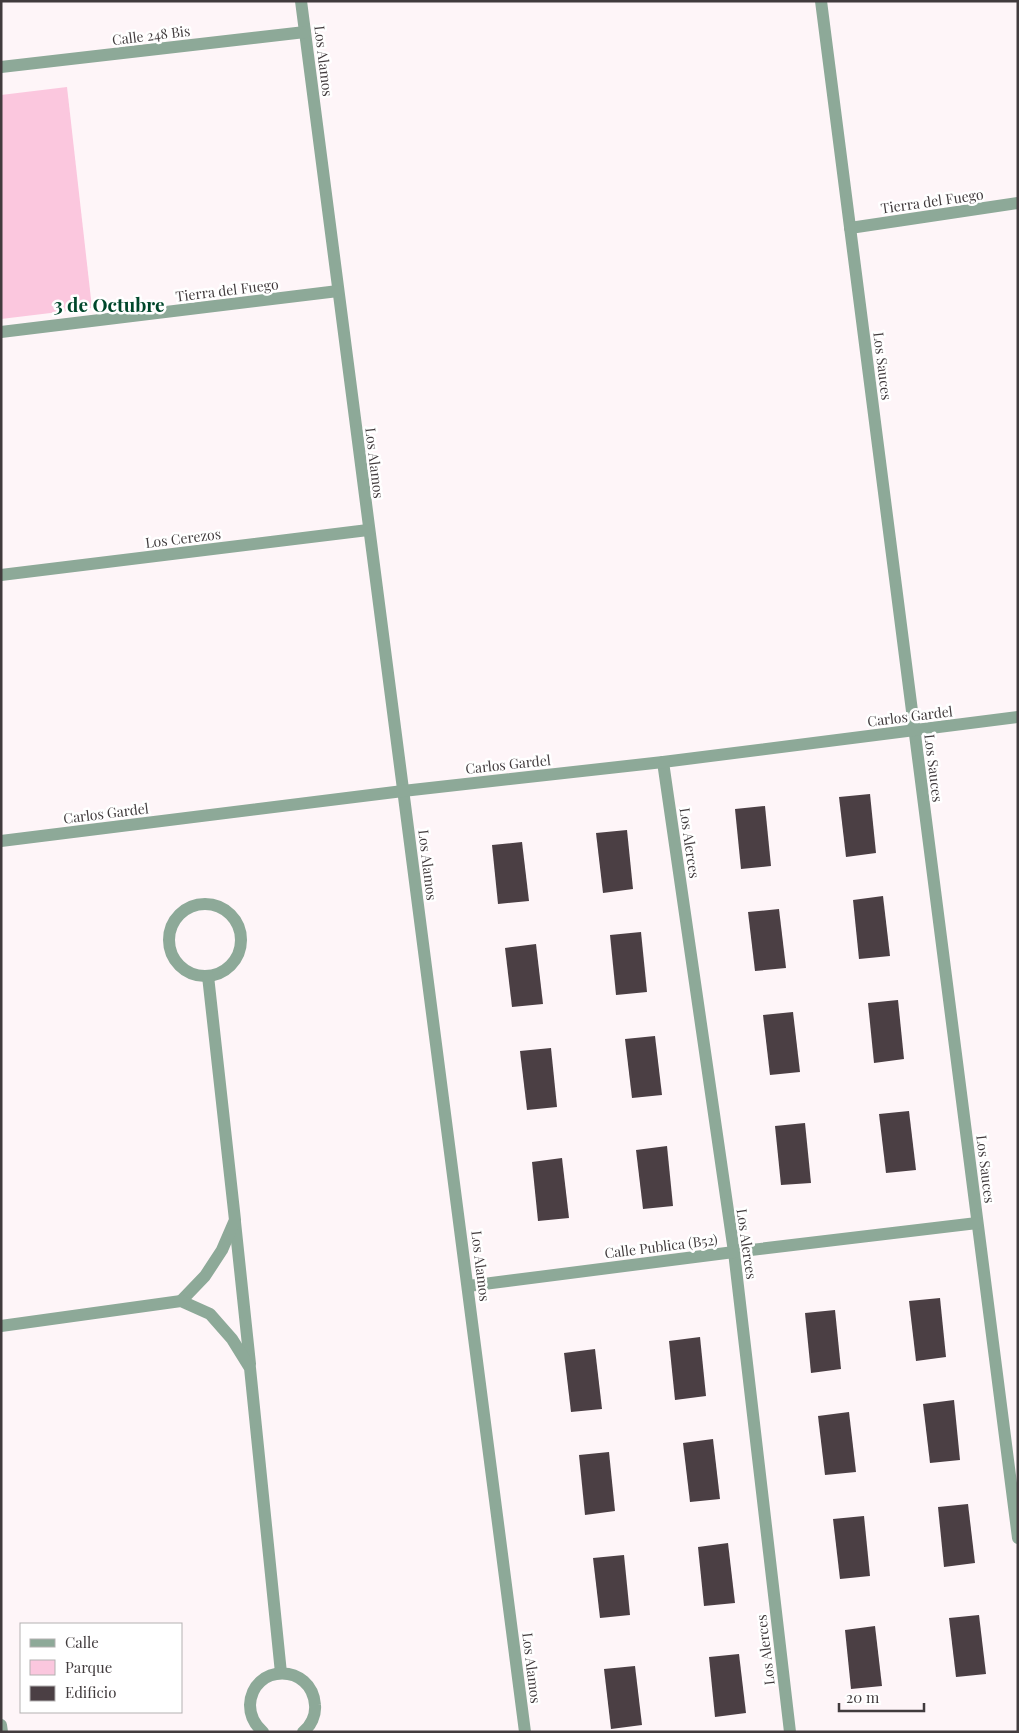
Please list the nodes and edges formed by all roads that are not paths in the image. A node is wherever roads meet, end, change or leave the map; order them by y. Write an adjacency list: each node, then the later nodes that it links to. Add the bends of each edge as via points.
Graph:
1 (301, 1): 3 (street, Los Alamos)
2 (821, 1): 6 (street, Los Sauces)
3 (305, 32): 4 (street, Calle 248 Bis); 7 (street, Los Alamos)
4 (1, 68)
5 (1018, 203): 6 (street, Tierra del Fuego)
6 (850, 228): 12 (street, Los Sauces)
7 (338, 291): 8 (street, Tierra del Fuego); 9 (street, Los Alamos)
8 (1, 332)
9 (368, 530): 10 (street, Los Cerezos); 14 (street, Los Alamos)
10 (1, 575)
11 (1018, 717): 12 (street, Carlos Gardel)
12 (914, 730): 13 (street, Carlos Gardel); 18 (street, Los Sauces)
13 (663, 762): 14 (street, Carlos Gardel); 19 (street, Los Alerces)
14 (404, 791): 15 (street, Carlos Gardel); 20 (street, Los Alamos)
15 (1, 841)
16 (208, 976): 16 (street, via 220,973 238,957 241,932 228,912 218,905 206,903 183,910 175,918 168,940 176,963 185,971); 17 (street)
17 (235, 1220): 21 (street, via 222,1250 205,1276); 23 (street)
18 (977, 1223): 19 (street, Calle Publica (B52)); 24 (street, Los Sauces)
19 (734, 1252): 20 (street, Calle Publica (B52)); 31 (street, Los Alerces)
20 (468, 1286): 30 (street, Los Alamos)
21 (181, 1301): 22 (street); 23 (street, via 210,1314 232,1339)
22 (1, 1326)
23 (250, 1368): 25 (street)
24 (1018, 1538)
25 (281, 1673): 28 (street, via 262,1680 251,1698 252,1718); 29 (street, via 303,1680 315,1698 312,1720)
26 (1, 1725): 27 (street)
27 (2, 1732)
28 (263, 1732)
29 (303, 1732)
30 (525, 1732)
31 (790, 1732)

